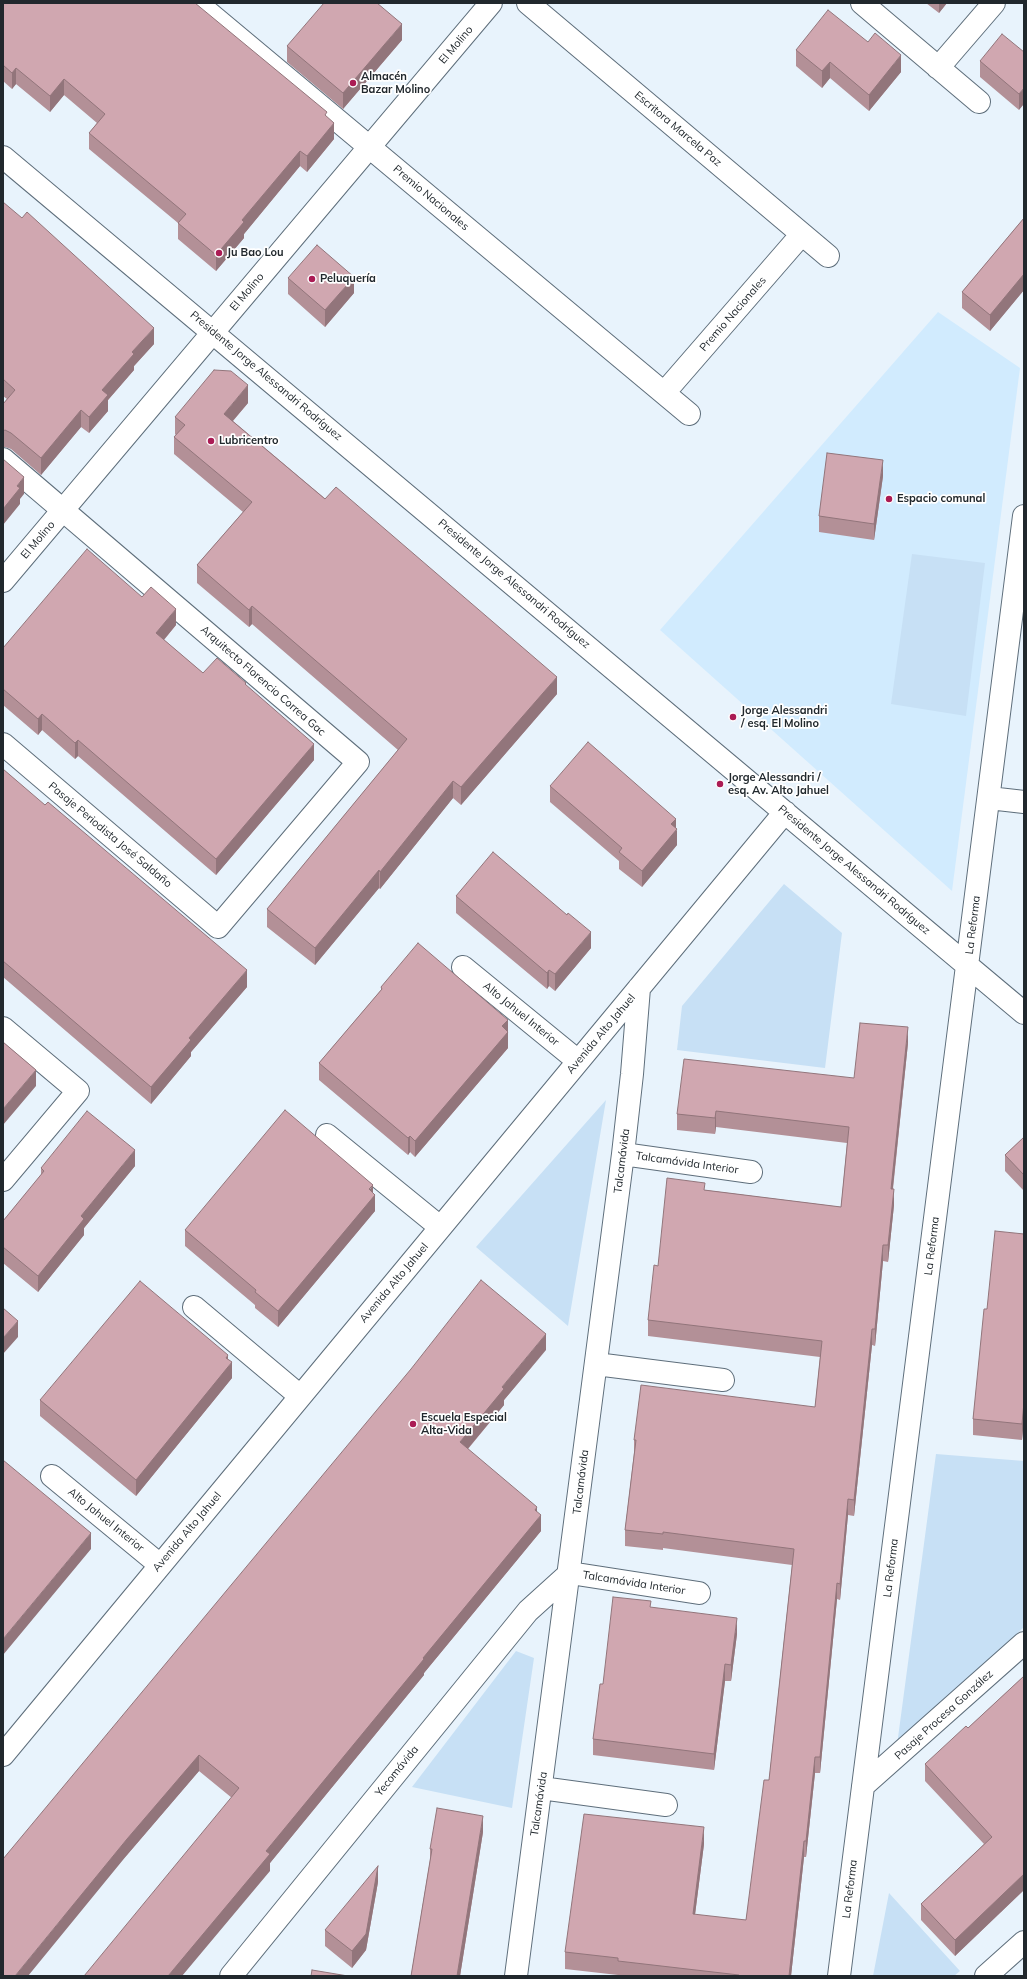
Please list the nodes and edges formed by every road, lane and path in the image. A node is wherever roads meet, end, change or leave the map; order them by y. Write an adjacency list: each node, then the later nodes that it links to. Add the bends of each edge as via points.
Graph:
1 (198, 3): 8 (street, Premio Nacionales)
2 (491, 3): 8 (street, El Molino)
3 (528, 3): 10 (street, Escritora Marcela Paz)
4 (862, 3): 6 (street)
5 (994, 3): 6 (street)
6 (938, 68): 7 (street)
7 (980, 102)
8 (370, 147): 12 (street, El Molino); 13 (street, Premio Nacionales)
9 (3, 157): 12 (street, Presidente Jorge Alessandri Rodríguez)
10 (802, 234): 11 (street, Escritora Marcela Paz); 13 (street, Premio Nacionales)
11 (828, 256)
12 (214, 332): 16 (street, El Molino); 23 (street, Presidente Jorge Alessandri Rodríguez)
13 (664, 393): 14 (street, Premio Nacionales)
14 (689, 414)
15 (3, 459): 16 (street, Arquitecto Florencio Correa Gac)
16 (63, 510): 18 (street, El Molino); 24 (street, Arquitecto Florencio Correa Gac, via 358,762)
17 (1024, 516): 19 (street, La Reforma)
18 (3, 581)
19 (1019, 590): 21 (street, La Reforma)
20 (3, 744): 24 (street, Pasaje Periodista José Saldaño)
21 (989, 798): 22 (street); 25 (street, La Reforma)
22 (1024, 802)
23 (785, 812): 25 (street, Presidente Jorge Alessandri Rodríguez); 27 (street, Avenida Alto Jahuel)
24 (218, 927)
25 (968, 966): 28 (street, Presidente Jorge Alessandri Rodríguez); 47 (street, La Reforma)
26 (463, 967): 30 (street, Alto Jahuel Interior)
27 (639, 988): 30 (street, Avenida Alto Jahuel); 32 (street, Talcamávida)
28 (1024, 1013)
29 (3, 1028): 34 (street, via 78,1091)
30 (578, 1061): 35 (street, Avenida Alto Jahuel)
31 (327, 1135): 35 (street)
32 (623, 1154): 33 (street, Talcamávida Interior); 37 (street, Talcamávida)
33 (751, 1172)
34 (3, 1180)
35 (440, 1227): 39 (street, Avenida Alto Jahuel)
36 (194, 1307): 39 (street)
37 (596, 1364): 38 (street); 42 (street, Talcamávida)
38 (724, 1380)
39 (300, 1396): 41 (street, Avenida Alto Jahuel)
40 (52, 1476): 41 (street, Alto Jahuel Interior)
41 (160, 1565): 45 (street, Avenida Alto Jahuel)
42 (570, 1573): 43 (street, Talcamávida Interior); 48 (street, Talcamávida); 51 (street, Yecomávida, via 528,1611)
43 (699, 1593)
44 (1024, 1643): 47 (street, Pasaje Procesa González)
45 (10, 1732): 46 (street, Avenida Alto Jahuel)
46 (3, 1754)
47 (864, 1786): 53 (street, La Reforma)
48 (541, 1788): 49 (street); 52 (street, Talcamávida)
49 (666, 1805)
50 (1024, 1942): 54 (street)
51 (231, 1976)
52 (516, 1976)
53 (839, 1976)
54 (986, 1976)

